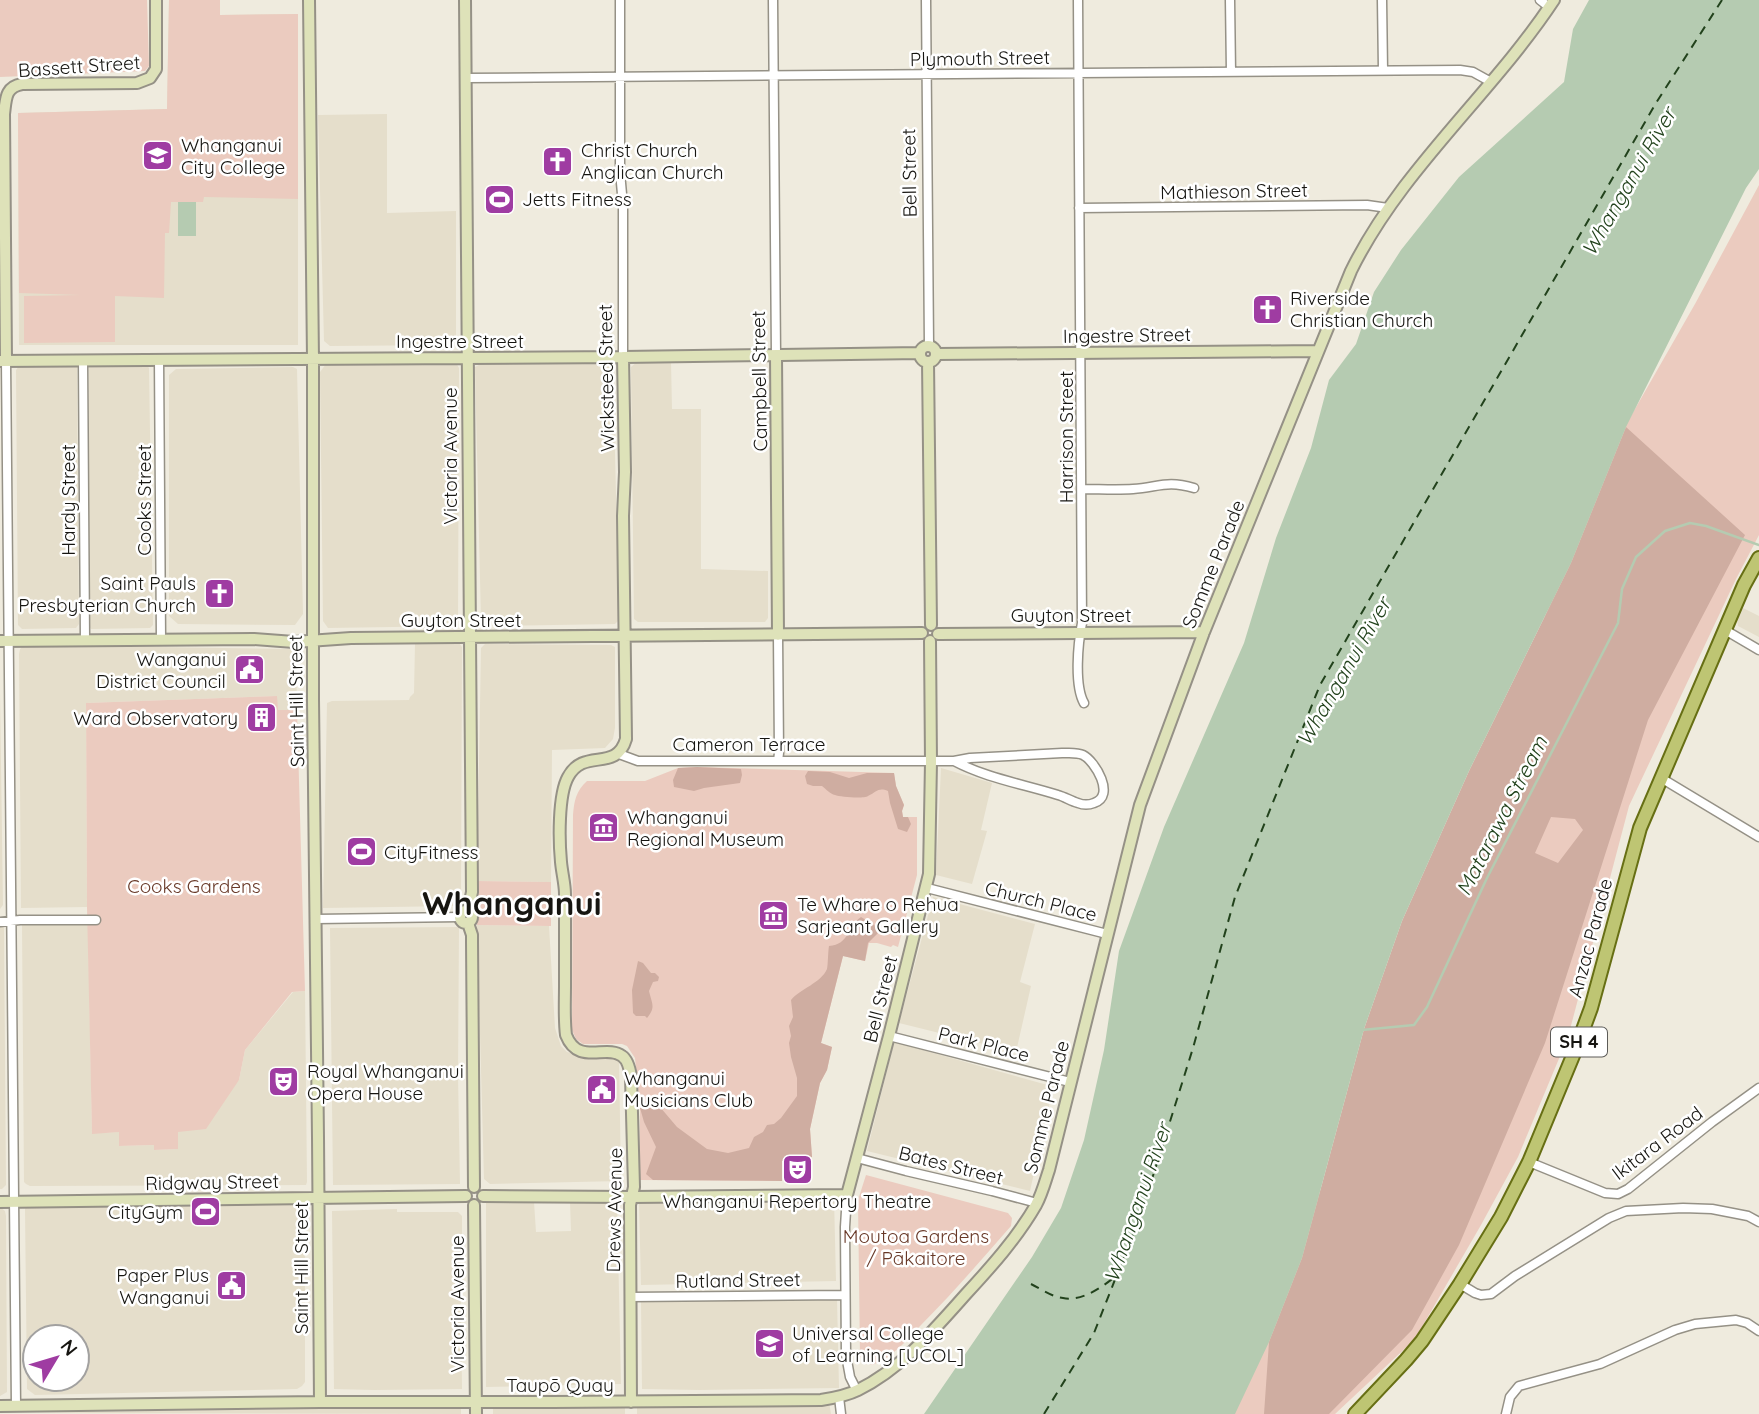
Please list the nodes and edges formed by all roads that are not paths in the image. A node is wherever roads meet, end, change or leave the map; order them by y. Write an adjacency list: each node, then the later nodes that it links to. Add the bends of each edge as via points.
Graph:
1 (156, 0): 30 (street, Bassett Street, via 157,64 150,78 137,83 22,84 6,94)
2 (310, 0): 28 (street, Saint Hill Street)
3 (465, 0): 17 (street, Victoria Avenue)
4 (620, 0): 16 (street, Wicksteed Street)
5 (773, 0): 15 (street, Campbell Street)
6 (926, 0): 14 (street, Bell Street)
7 (1078, 0): 13 (street, Harrison Street)
8 (1230, 0): 12 (street)
9 (1382, 0): 11 (street)
10 (1548, 2): 18 (street, Somme Parade)
11 (1383, 70): 12 (street, Plymouth Street); 18 (street, Plymouth Street, via 1460,70)
12 (1231, 72): 13 (street, Plymouth Street)
13 (1079, 73): 14 (street, Plymouth Street); 19 (street, Harrison Street)
14 (926, 74): 15 (street, Plymouth Street); 23 (street, Bell Street)
15 (773, 76): 16 (street, Plymouth Street); 24 (street, Campbell Street)
16 (620, 77): 17 (street, Plymouth Street); 25 (street, Wicksteed Street)
17 (466, 78): 26 (street, Victoria Avenue)
18 (1491, 82): 20 (street, Somme Parade)
19 (1079, 208): 20 (street, Mathieson Street); 22 (street, Harrison Street)
20 (1388, 208): 21 (street, Somme Parade, via 1360,253)
21 (1318, 351): 22 (street, Ingestre Street); 37 (street, Somme Parade)
22 (1081, 353): 23 (street, Ingestre Street); 32 (street, Harrison Street)
23 (928, 354): 24 (street, Ingestre Street); 34 (street, Bell Street)
24 (776, 355): 25 (street, Ingestre Street); 39 (street, Campbell Street)
25 (623, 357): 26 (street, Ingestre Street); 40 (street, Wicksteed Street)
26 (467, 358): 28 (street, Ingestre Street); 41 (street, Victoria Avenue)
27 (159, 359): 28 (street, Ingestre Street); 29 (street, Ingestre Street); 44 (street, Cooks Street)
28 (313, 359): 45 (street, Saint Hill Street)
29 (83, 360): 30 (street, Ingestre Street); 43 (street, Hardy Street)
30 (3, 361): 46 (street)
31 (1194, 488): 32 (street, via 1164,484)
32 (1082, 489): 36 (street, Harrison Street)
33 (1759, 558): 35 (main road, Anzac Parade / SH 4)
34 (931, 625): 38 (street); 42 (street, via 937,629)
35 (1725, 630): 47 (street); 53 (main road, Anzac Parade / SH 4)
36 (1080, 632): 37 (street, Guyton Street); 42 (street, Guyton Street); 48 (street, Harrison Street, via 1079,691)
37 (1204, 632): 61 (street, Somme Parade, via 1140,805)
38 (922, 633): 39 (street, Guyton Street); 42 (street, via 925,640)
39 (778, 635): 40 (street, Guyton Street); 50 (street, Campbell Street)
40 (625, 636): 41 (street, Guyton Street); 49 (street, Wicksteed Street, via 626,739)
41 (470, 637): 45 (street, Guyton Street); 56 (street, Victoria Avenue, via 472,892)
42 (934, 638): 52 (street, Bell Street)
43 (85, 640): 44 (street, Guyton Street); 46 (street, Guyton Street)
44 (161, 640): 45 (street, Guyton Street)
45 (313, 640): 57 (street, Saint Hill Street)
46 (4, 641): 59 (street)
47 (1759, 650)
48 (1084, 703)
49 (619, 754): 50 (street, Cameron Terrace, via 638,761); 63 (street, Cameron Terrace, via 572,770 561,800 565,1026)
50 (778, 761): 52 (street, Cameron Terrace)
51 (954, 761): 51 (street, Cameron Terrace, via 1077,753 1092,763 1105,787 1103,796 1093,804 1078,803); 52 (street, Cameron Terrace)
52 (931, 762): 55 (street, Bell Street)
53 (1661, 778): 54 (street); 67 (main road, Anzac Parade / SH 4, via 1633,850 1591,1008)
54 (1759, 837)
55 (927, 888): 61 (street, Church Place); 62 (street, Bell Street)
56 (465, 917): 57 (street); 68 (street, Victoria Avenue, via 472,935)
57 (316, 919): 73 (street, Saint Hill Street)
58 (96, 920): 59 (street)
59 (11, 921): 60 (street); 75 (street)
60 (0, 922)
61 (1107, 934): 64 (street, Somme Parade)
62 (889, 1035): 64 (street, Park Place); 66 (street, Bell Street)
63 (576, 1049): 72 (street, Drews Avenue, via 622,1056 630,1069)
64 (1070, 1082): 76 (street, Somme Parade)
65 (1759, 1088): 67 (street, Ikitara Road, via 1618,1194)
66 (857, 1158): 69 (street, Bell Street); 76 (street, Bates Street)
67 (1529, 1162): 79 (main road, Anzac Parade / SH 4)
68 (474, 1187): 70 (street); 71 (street)
69 (847, 1195): 72 (street); 80 (street)
70 (466, 1196): 73 (street, Ridgway Street); 77 (street)
71 (483, 1196): 72 (street); 77 (street)
72 (632, 1197): 81 (street, Drews Avenue)
73 (318, 1198): 75 (street, Ridgway Street); 85 (street, Saint Hill Street)
74 (0, 1202): 75 (street, Ridgway Street)
75 (14, 1202): 87 (street)
76 (1037, 1203): 83 (street, Taupō Quay, via 1021,1229 939,1324 904,1359)
77 (474, 1205): 88 (street, Victoria Avenue)
78 (1759, 1222): 79 (street, via 1713,1209 1626,1211 1491,1294 1475,1293)
79 (1461, 1284): 91 (main road, Anzac Parade / SH 4, via 1422,1341)
80 (845, 1295): 81 (street, Rutland Street); 83 (street, via 846,1362)
81 (630, 1297): 89 (street, Drews Avenue)
82 (1759, 1331): 92 (street, via 1730,1320 1675,1330 1600,1364 1519,1386 1510,1397)
83 (857, 1391): 84 (street, Taupō Quay)
84 (839, 1397): 89 (street, Taupō Quay); 90 (street)
85 (320, 1402): 87 (street, Taupō Quay); 88 (street, Taupō Quay)
86 (0, 1406): 87 (street, Taupō Quay)
87 (16, 1406)
88 (476, 1408): 89 (street, Taupō Quay)
89 (632, 1408)
90 (841, 1414)
91 (1356, 1414)
92 (1506, 1414)

